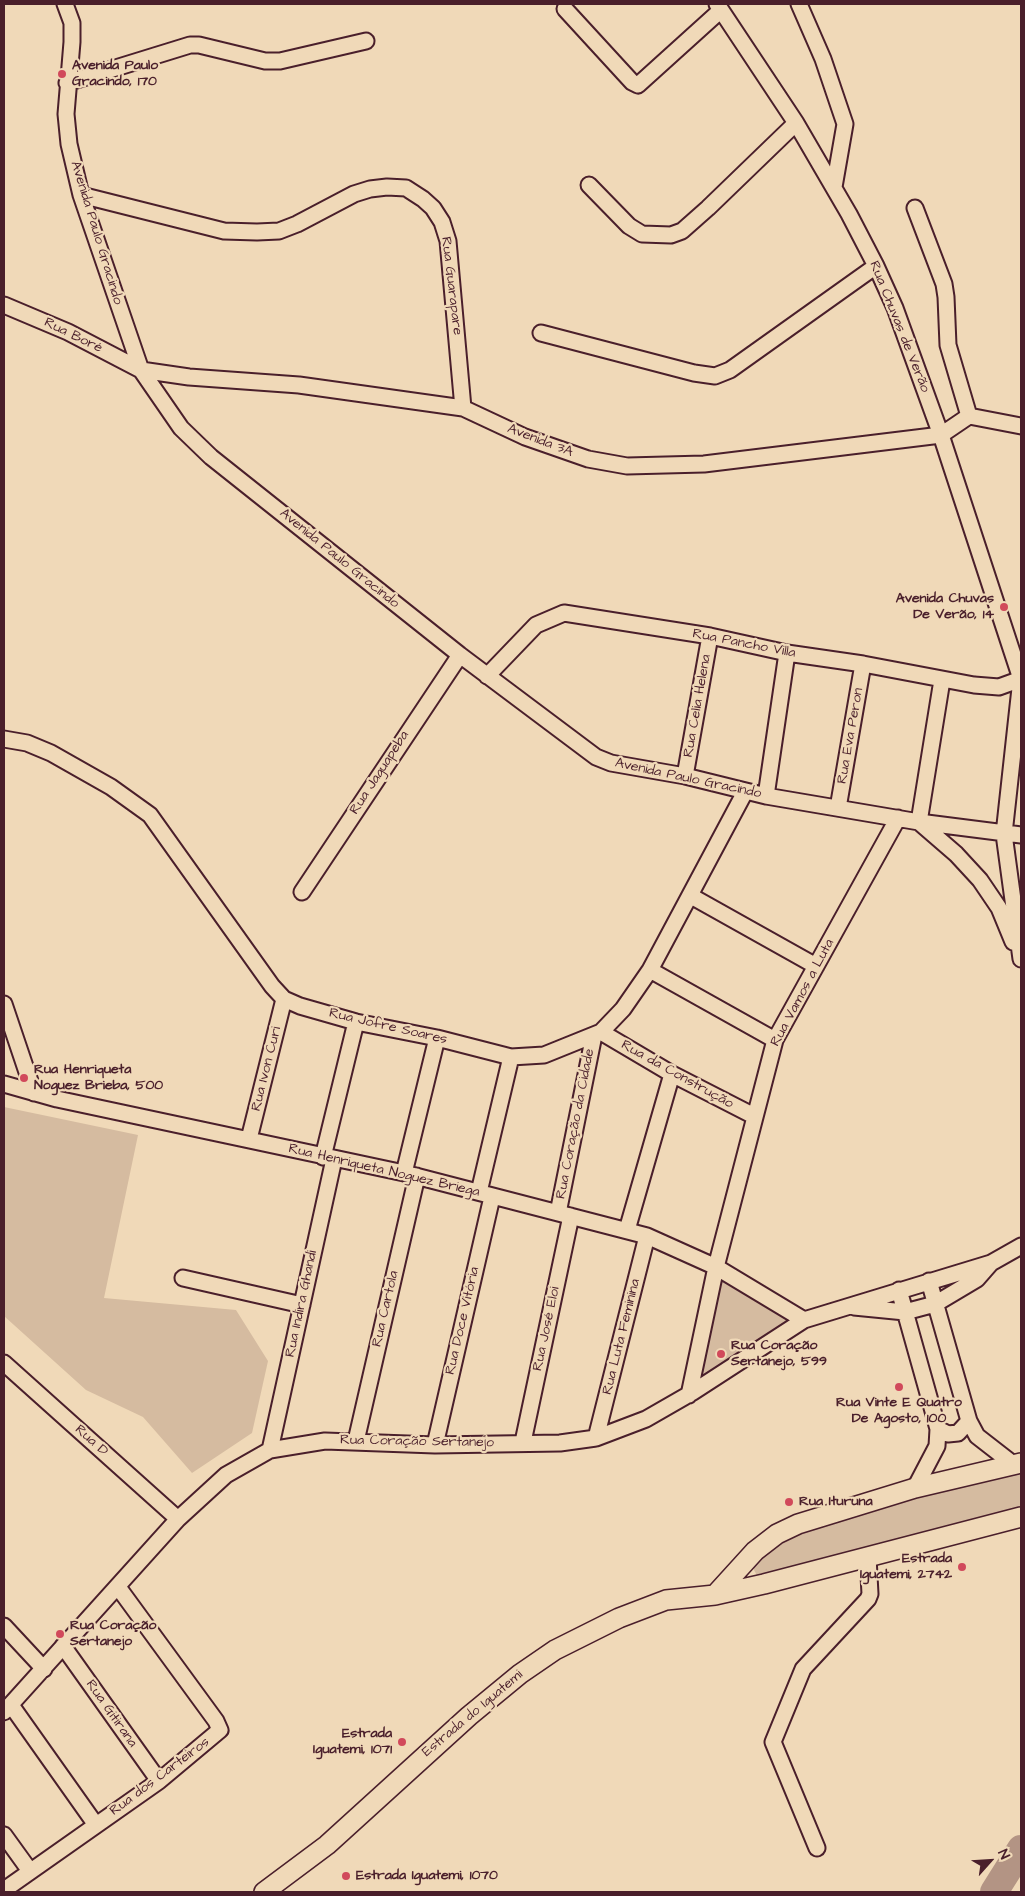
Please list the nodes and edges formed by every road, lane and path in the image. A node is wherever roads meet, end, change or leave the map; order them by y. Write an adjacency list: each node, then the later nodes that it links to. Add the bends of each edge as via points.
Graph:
1 (65, 4): 6 (street, Avenida Paulo Gracindo, via 72,23)
2 (799, 4): 9 (street, via 823,59 845,124)
3 (719, 7): 4 (street, via 638,85); 7 (street, Rua Chuvas de Verão)
4 (565, 9)
5 (366, 41): 6 (street, via 280,61 190,45)
6 (67, 83): 10 (street, Avenida Paulo Gracindo, via 69,144)
7 (796, 123): 8 (street, via 708,208 682,231 671,235 642,234 629,226); 9 (street, Rua Chuvas de Verão)
8 (589, 185)
9 (834, 187): 12 (street, Rua Chuvas de Verão)
10 (82, 195): 15 (street, Avenida Paulo Gracindo); 16 (street, Rua Guarapare, via 224,231 256,232 279,231 370,189 406,188 433,208 448,241)
11 (915, 208): 17 (street, via 944,284 948,345)
12 (876, 266): 14 (street, via 730,370 715,376); 19 (street, Rua Chuvas de Verão)
13 (4, 305): 15 (street, Rua Boré, via 68,332)
14 (541, 334)
15 (141, 370): 16 (street, Avenida 3A, via 299,385); 22 (street, Avenida Paulo Gracindo, via 181,428 211,457)
16 (463, 408): 19 (street, Avenida 3A, via 552,447 588,459 627,466 704,464)
17 (969, 416): 18 (street); 19 (street)
18 (1021, 426)
19 (941, 435): 25 (street, Rua Chuvas de Verão)
20 (710, 636): 21 (street, Rua Pancho Villa); 24 (street, Rua Pancho Villa, via 564,613 536,625); 29 (street, Rua Celia Helena)
21 (787, 653): 23 (street, Rua Pancho Villa); 31 (street)
22 (460, 655): 24 (street, Avenida Paulo Gracindo); 37 (street, Rua Jaguapeba)
23 (864, 664): 26 (street, Rua Pancho Villa); 32 (street, Rua Eva Peron)
24 (487, 676): 29 (street, Avenida Paulo Gracindo, via 596,757 611,763)
25 (1021, 678): 26 (street, Rua Pancho Villa, via 998,687); 27 (street)
26 (942, 680): 34 (street)
27 (1020, 705): 35 (street)
28 (4, 739): 43 (street, Rua Jofre Soares, via 27,743 51,753 111,787 150,815 272,986)
29 (685, 776): 30 (street, Avenida Paulo Gracindo)
30 (745, 792): 31 (street, Avenida Paulo Gracindo); 38 (street, Rua Jofre Soares)
31 (766, 796): 32 (street, Avenida Paulo Gracindo)
32 (838, 808): 33 (street, Avenida Paulo Gracindo)
33 (898, 818): 34 (street, Avenida Paulo Gracindo); 41 (street, Rua Vamos a Luta)
34 (919, 822): 35 (street, Avenida Paulo Gracindo); 40 (street, via 956,854 991,895)
35 (1004, 834): 36 (street, Avenida Paulo Gracindo); 39 (street)
36 (1021, 835)
37 (302, 892)
38 (691, 896): 41 (street); 42 (street, Rua Jofre Soares)
39 (1021, 959)
40 (1021, 964)
41 (816, 966): 48 (street, Rua Vamos a Luta)
42 (650, 970): 46 (street, Rua Jofre Soares, via 623,1009); 48 (street)
43 (284, 998): 45 (street, Rua Jofre Soares, via 300,1006); 54 (street, Rua Ivon Curi)
44 (4, 1004): 52 (street)
45 (356, 1022): 47 (street, Rua Jofre Soares); 55 (street, Rua Indira Ghandi)
46 (597, 1034): 49 (street, Rua Jofre Soares, via 544,1054); 50 (street, Rua da Construção); 58 (street, Rua Coração da Cidade)
47 (437, 1038): 49 (street, Rua Jofre Soares); 56 (street, Rua Cartola)
48 (775, 1040): 53 (street, Rua Vamos a Luta)
49 (511, 1057): 57 (street, Rua Doce Vitória)
50 (672, 1074): 53 (street, Rua da Construção); 59 (street)
51 (4, 1084): 52 (street, Rua Henriqueta Noguez Briega)
52 (34, 1093): 54 (street, Rua Henriqueta Noguez Briega)
53 (754, 1116): 63 (street, Rua Vamos a Luta)
54 (249, 1140): 55 (street, Rua Henriqueta Noguez Briega)
55 (328, 1158): 56 (street, Rua Henriqueta Noguez Briega); 68 (street, Rua Indira Ghandi)
56 (410, 1175): 57 (street, Rua Henriqueta Noguez Briega); 77 (street, Rua Cartola)
57 (485, 1195): 58 (street, Rua Henriqueta Noguez Briega); 79 (street, Rua Doce Vitória)
58 (565, 1215): 59 (street, Rua Henriqueta Noguez Briega); 78 (street, Rua José Eloi)
59 (627, 1230): 60 (street, Rua Henriqueta Noguez Briega)
60 (647, 1236): 63 (street, Rua Henriqueta Noguez Briega); 76 (street, Rua Luta Feminina)
61 (1021, 1246): 62 (street, Rua Coração Sertanejo)
62 (991, 1263): 65 (street, Rua Coração Sertanejo); 67 (street, Rua Coração Sertanejo, via 977,1279)
63 (716, 1267): 71 (street, Rua Henriqueta Noguez Briega); 73 (street, Rua Vamos a Luta)
64 (183, 1278): 68 (street)
65 (929, 1281): 66 (street, Rua Coração Sertanejo); 67 (street)
66 (899, 1290): 69 (street, Rua Coração Sertanejo); 70 (street)
67 (935, 1304): 70 (street, Rua Coração Sertanejo); 74 (street)
68 (302, 1305): 80 (street, Rua Indira Ghandi)
69 (845, 1307): 70 (street, Rua Coração Sertanejo); 71 (street, Rua Coração Sertanejo)
70 (905, 1312): 75 (street)
71 (804, 1320): 73 (street, Rua Coração Sertanejo)
72 (4, 1363): 83 (street, Rua D)
73 (688, 1395): 76 (street, Rua Coração Sertanejo, via 646,1419)
74 (969, 1421): 75 (street, via 958,1433 948,1434); 81 (street, via 977,1436)
75 (938, 1429): 82 (street, via 937,1446)
76 (596, 1438): 78 (street, Rua Coração Sertanejo, via 560,1443)
77 (356, 1441): 79 (street, Rua Coração Sertanejo); 80 (street, Rua Coração Sertanejo)
78 (523, 1442): 79 (street, Rua Coração Sertanejo)
79 (435, 1445)
80 (270, 1450): 83 (street, Rua Coração Sertanejo, via 226,1475)
81 (1017, 1464): 82 (main road)
82 (915, 1488): 85 (main road, via 798,1524 776,1534)
83 (178, 1518): 88 (street, Rua Coração Sertanejo)
84 (1021, 1518): 86 (main road, Estrada do Iguatemi)
85 (755, 1551): 87 (main road, via 754,1570); 89 (main road)
86 (868, 1557): 87 (main road, Estrada do Iguatemi); 97 (street, via 868,1600 803,1669 774,1734 773,1742)
87 (764, 1584): 89 (main road, Estrada do Iguatemi)
88 (118, 1587): 91 (street, Rua Coração Sertanejo); 94 (street, Rua dos Carteiros, via 219,1725 216,1735)
89 (715, 1595): 100 (main road, Estrada do Iguatemi, via 666,1600 619,1618 555,1650 469,1716 326,1845)
90 (4, 1626): 92 (street)
91 (63, 1646): 92 (street, Rua Coração Sertanejo); 94 (street, Rua Gitirana)
92 (44, 1669): 93 (street, Rua Coração Sertanejo)
93 (7, 1708): 95 (street)
94 (159, 1781): 95 (street, Rua dos Carteiros)
95 (96, 1825): 98 (street, Rua dos Carteiros)
96 (4, 1835): 98 (street)
97 (817, 1848)
98 (30, 1871): 99 (street, Rua dos Carteiros)
99 (4, 1890)
100 (264, 1892)

